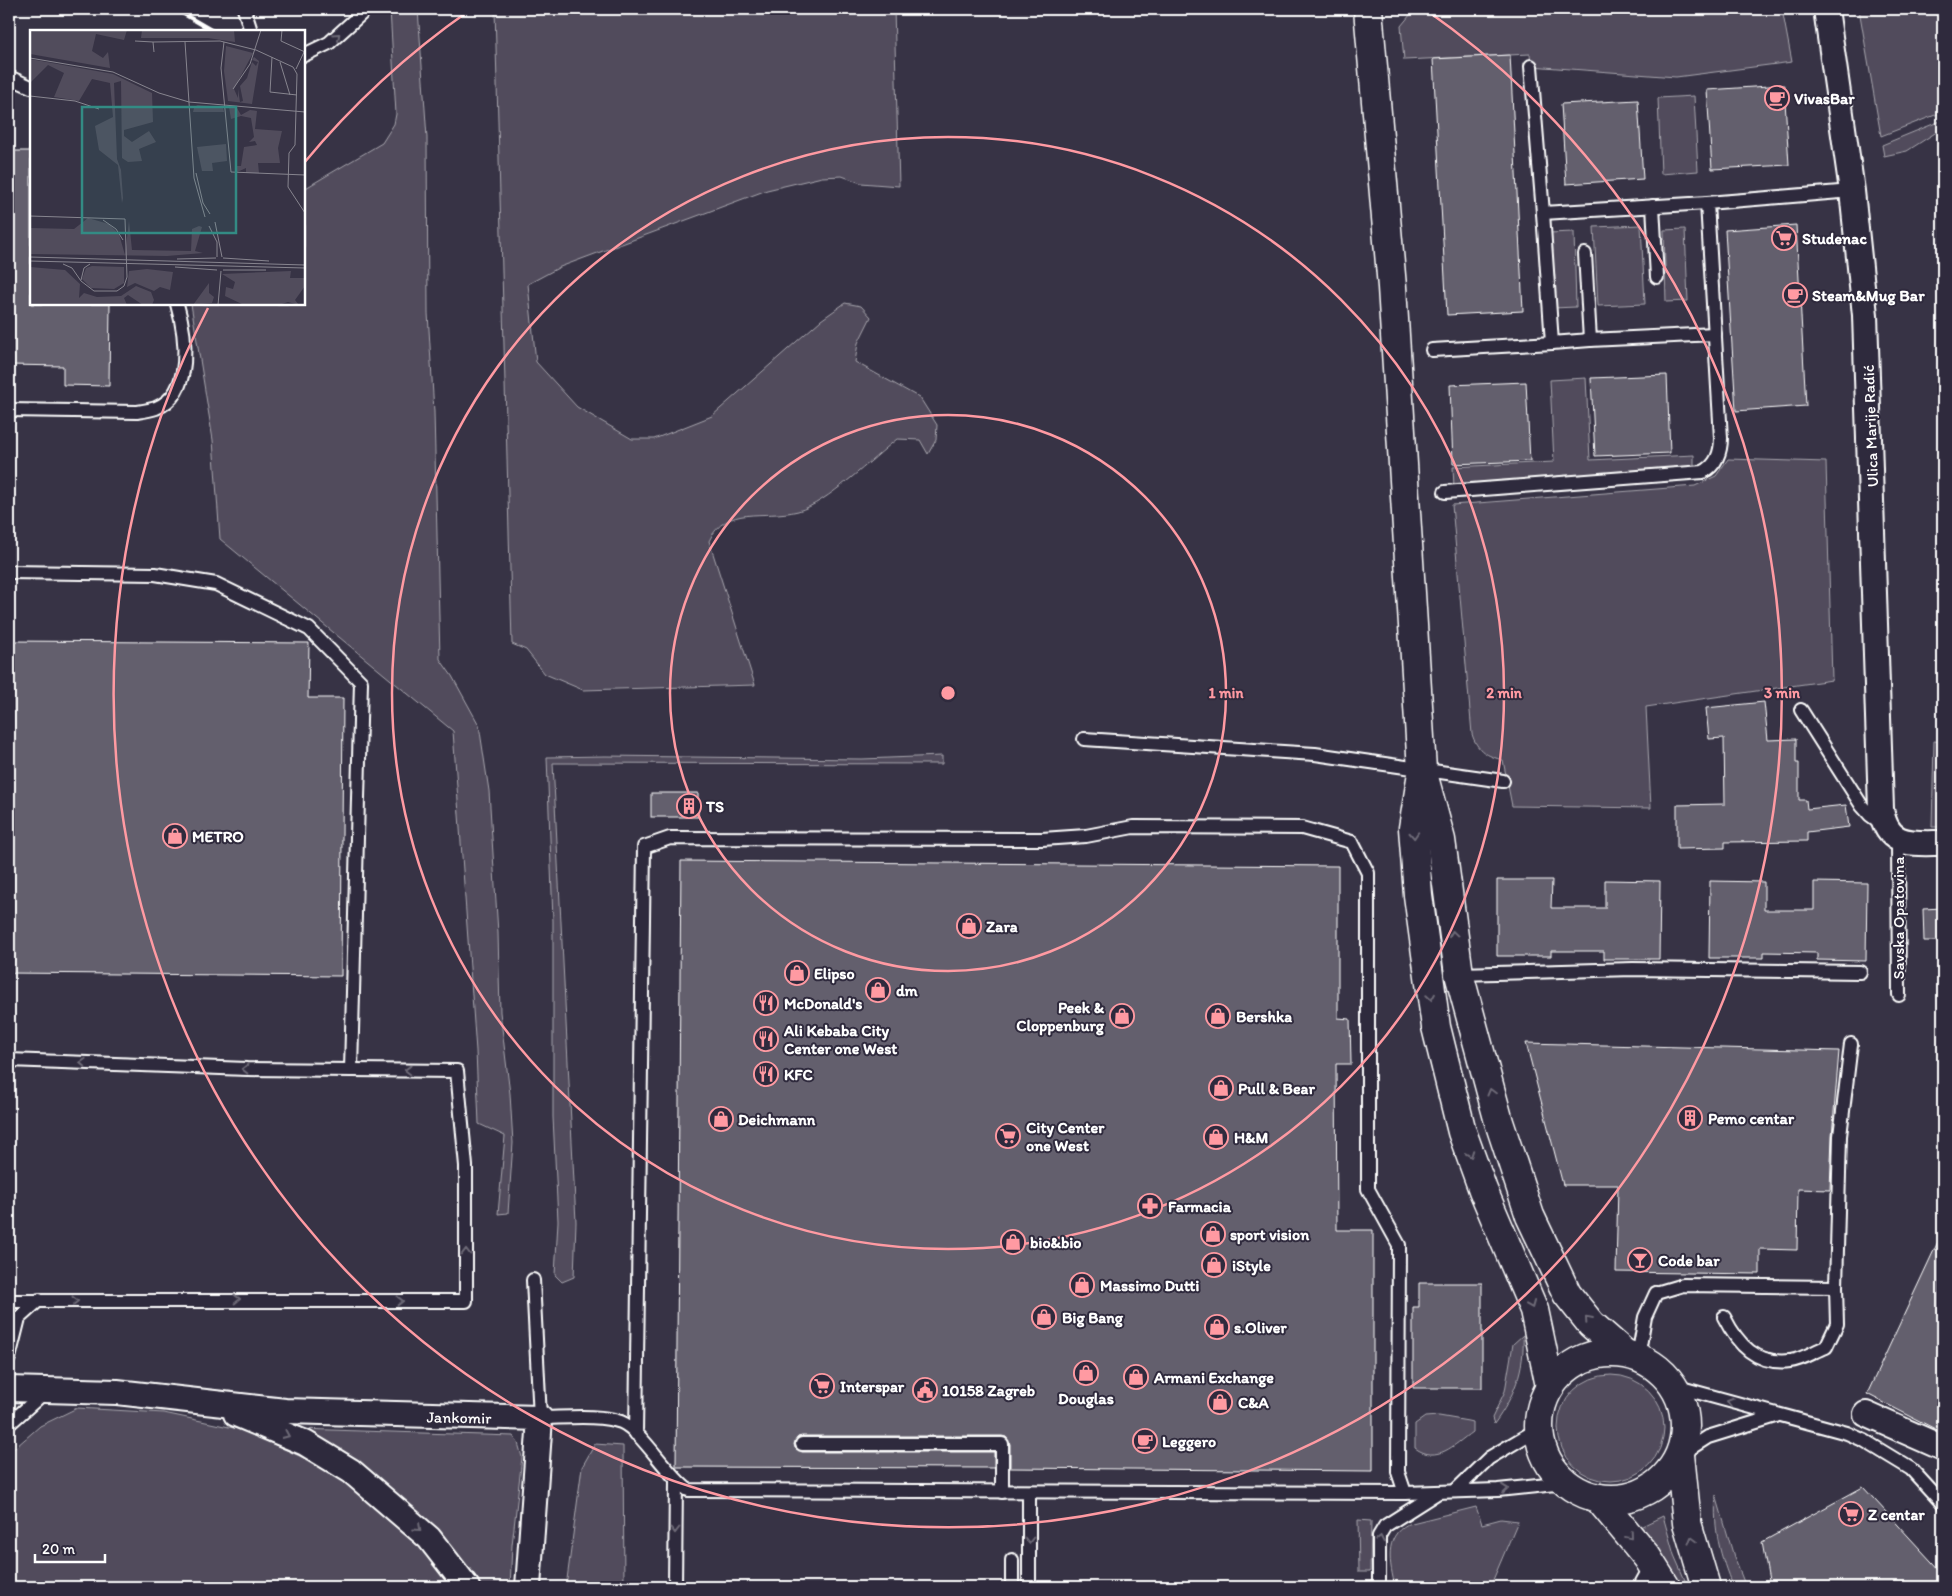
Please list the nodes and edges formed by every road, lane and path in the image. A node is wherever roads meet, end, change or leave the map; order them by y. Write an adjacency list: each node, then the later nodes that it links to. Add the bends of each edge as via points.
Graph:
1 (244, 9): 5 (lane)
2 (363, 9): 6 (lane, one-way to 2, via 329,43)
3 (1368, 9): 26 (street, via 1392,287)
4 (1826, 9): 10 (street, Ulica Marije Radić)
5 (251, 30)
6 (305, 54)
7 (1531, 66): 13 (lane)
8 (9, 77): 9 (lane)
9 (30, 87)
10 (1852, 191): 11 (lane); 28 (street, Ulica Marije Radić, via 1868,367 1881,809)
11 (1707, 203): 12 (lane); 17 (lane)
12 (1653, 206): 13 (lane); 15 (lane)
13 (1543, 213): 19 (lane)
14 (1585, 254): 18 (lane)
15 (1657, 277)
16 (177, 305): 21 (lane, via 185,371 172,397 157,408 137,412)
17 (1715, 334): 18 (lane); 22 (lane, via 1721,442 1716,461 1710,469)
18 (1590, 340): 19 (lane)
19 (1552, 343): 20 (lane)
20 (1432, 350)
21 (9, 410)
22 (1445, 492)
23 (9, 572): 35 (lane, via 155,574 216,584 309,628 361,682)
24 (1801, 710): 28 (lane, via 1862,806)
25 (1084, 739): 26 (lane, via 1315,754)
26 (1422, 770): 27 (lane); 31 (street, one-way to 26, via 1441,840); 43 (street, one-way to 43, via 1413,828 1418,895 1436,1027 1462,1132 1534,1310)
27 (1503, 781)
28 (1892, 834): 29 (street, via 1910,843); 32 (lane, Savska Opatovina)
29 (1943, 843)
30 (1860, 972): 31 (lane, via 1633,970)
31 (1459, 974): 41 (street, one-way to 31, via 1592,1324 1567,1294 1530,1216 1499,1122)
32 (1899, 995)
33 (1851, 1044): 37 (lane, via 1840,1136)
34 (9, 1060): 35 (lane, one-way to 34)
35 (351, 1070): 39 (lane, one-way to 35, via 466,1301 466,1166 457,1071)
36 (533, 1280): 50 (lane)
37 (1836, 1286): 40 (lane, via 1837,1324 1826,1347 1791,1361 1762,1360 1735,1339); 41 (lane, via 1683,1285 1656,1293)
38 (9, 1300): 39 (lane)
39 (39, 1300): 42 (lane, via 19,1318)
40 (1724, 1317)
41 (1631, 1355): 43 (street, via 1600,1353 1578,1360 1562,1370); 44 (street, via 1658,1368)
42 (9, 1358)
43 (1550, 1386): 52 (street, via 1539,1409)
44 (1674, 1386): 49 (lane, one-way to 44); 56 (street, via 1684,1408 1685,1432)
45 (9, 1389): 46 (street, Jankomir)
46 (46, 1390): 47 (street, Jankomir, via 118,1392); 51 (lane)
47 (209, 1403): 50 (street, Jankomir, via 285,1411); 68 (street, Jankomir, one-way to 68, via 305,1443 351,1471 430,1538)
48 (1866, 1414): 55 (street)
49 (1777, 1416): 56 (lane, via 1708,1437); 65 (lane, via 1847,1433 1865,1441 1911,1469)
50 (540, 1418): 53 (lane, via 611,1419 623,1423); 69 (street)
51 (9, 1424)
52 (1538, 1429): 58 (street, via 1543,1453); 59 (lane, via 1489,1458)
53 (636, 1434): 57 (lane); 63 (lane, via 644,847 670,838 1042,839 1086,836 1133,827 1302,828 1352,842 1368,873 1368,1189 1399,1245 1398,1472)
54 (802, 1444): 60 (lane, via 1002,1444)
55 (1943, 1448)
56 (1680, 1455): 64 (street, via 1667,1475 1647,1490 1623,1498); 74 (street, one-way to 56, via 1687,1523)
57 (676, 1481): 60 (lane, via 688,1490); 70 (lane, one-way to 70)
58 (1566, 1483): 59 (lane, one-way to 58, via 1498,1490); 64 (street, via 1575,1490)
59 (1456, 1490): 62 (lane)
60 (1002, 1492): 61 (lane)
61 (1029, 1492): 63 (lane); 72 (lane, one-way to 72)
62 (1439, 1492): 63 (lane); 73 (lane, one-way to 62, via 1379,1536 1385,1526)
63 (1404, 1493)
64 (1598, 1498): 67 (street, one-way to 67)
65 (1943, 1504)
66 (1012, 1560): 71 (lane)
67 (1653, 1578)
68 (467, 1587)
69 (528, 1587)
70 (675, 1587)
71 (1012, 1587)
72 (1029, 1587)
73 (1379, 1587)
74 (1706, 1587)

